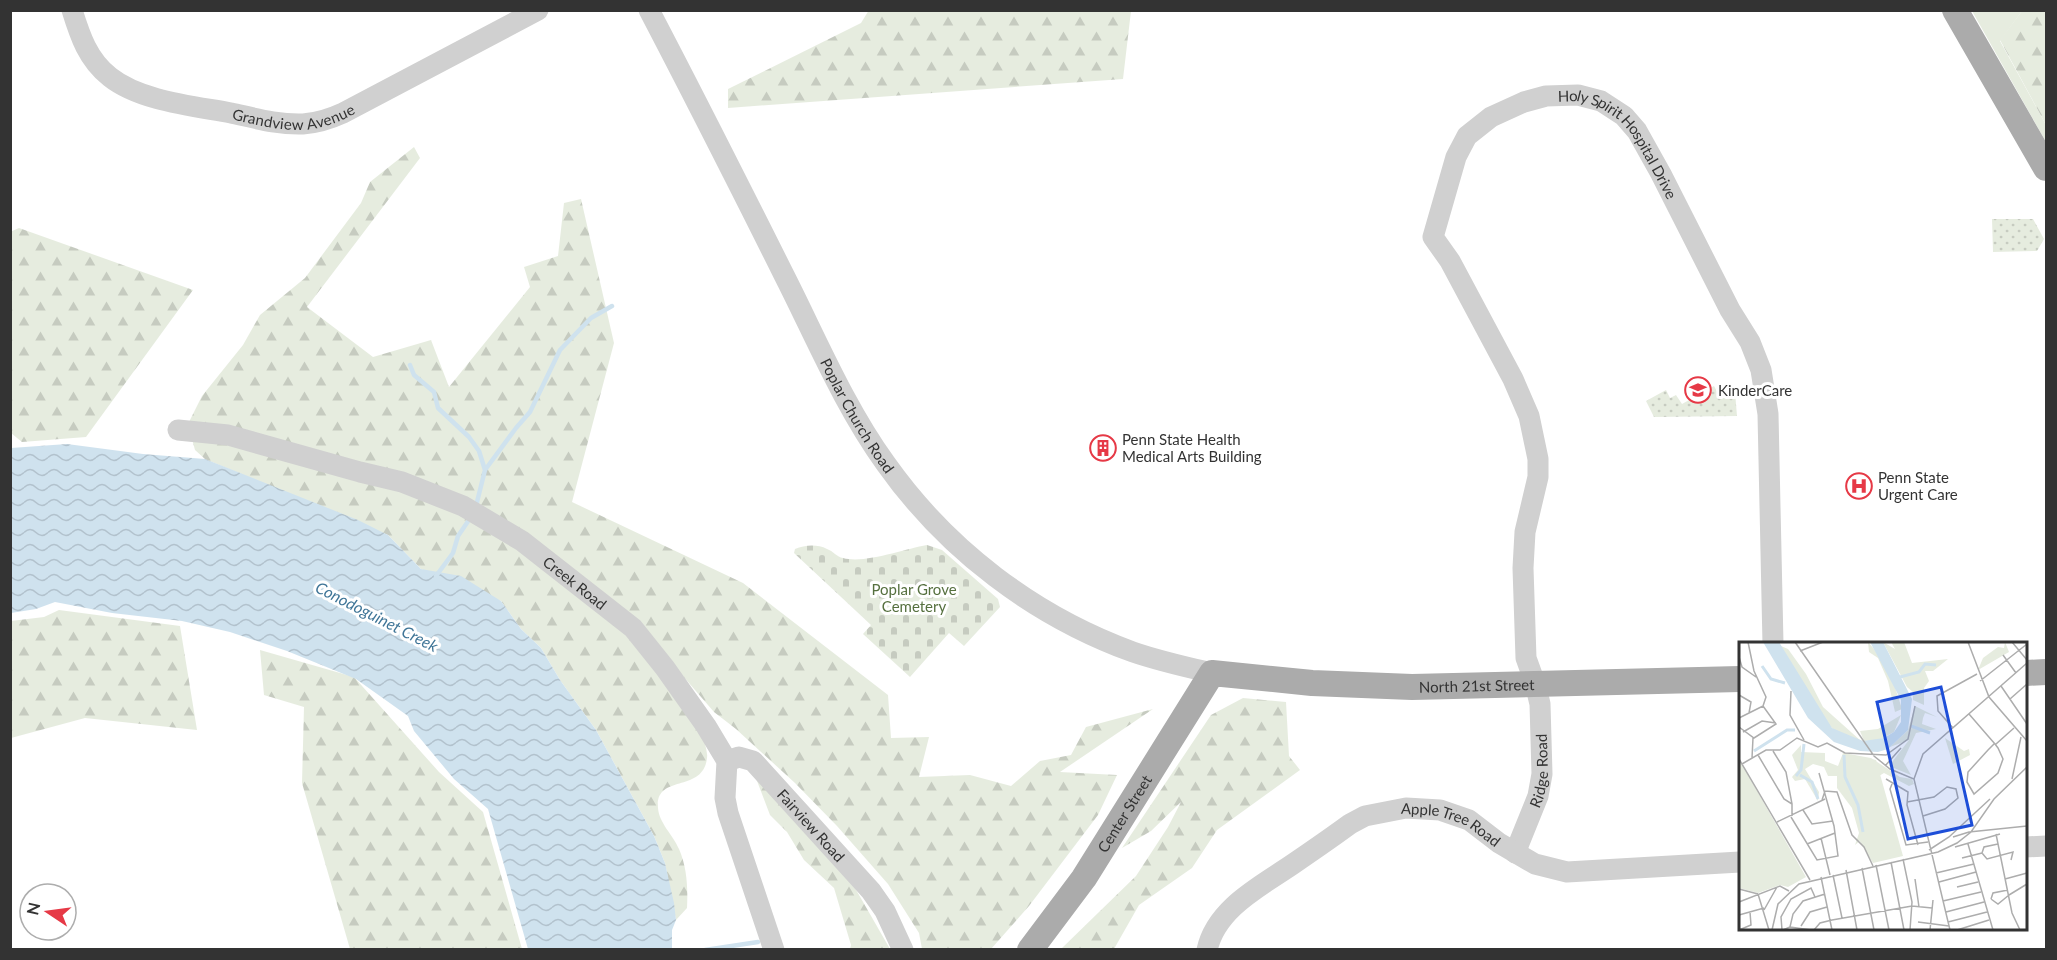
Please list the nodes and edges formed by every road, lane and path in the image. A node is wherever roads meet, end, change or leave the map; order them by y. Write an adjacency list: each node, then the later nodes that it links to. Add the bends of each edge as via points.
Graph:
1 (72, 10): 2 (street, Grandview Avenue, via 96,64 124,86 160,99 305,124 343,113)
2 (537, 10)
3 (649, 10): 9 (street, Poplar Church Road, via 843,392 885,464 912,499 955,544 1021,596 1111,643 1157,660)
4 (1955, 10): 5 (main road)
5 (2046, 168)
6 (178, 430): 13 (street, Creek Road, via 228,435 402,482 470,511 522,542 633,628 693,706)
7 (1773, 642): 12 (street, Holy Spirit Hospital Drive, via 1768,414 1761,370 1750,342 1637,131 1624,116 1601,101 1578,95 1546,96 1491,117 1467,135 1456,157 1433,237 1494,341 1536,443 1538,477 1527,518 1523,568 1526,658)
8 (2046, 672): 10 (main road)
9 (1212, 673): 12 (main road, North 21st Street, via 1412,687); 20 (main road, Center Street, via 1083,878)
10 (2027, 673)
11 (1739, 679): 12 (main road, North 21st Street)
12 (1536, 683): 16 (street, Ridge Road, via 1540,704 1540,785)
13 (727, 761): 18 (street, via 728,813); 19 (street, Fairview Road, via 739,757 753,761 854,871 885,911)
14 (2046, 846): 15 (street)
15 (2027, 847)
16 (1515, 853): 17 (street, Apple Tree Road, via 1535,864 1567,872); 21 (street, Apple Tree Road, via 1469,820 1440,810 1406,808 1365,816 1233,907 1213,933)
17 (1739, 862)
18 (774, 950)
19 (903, 950)
20 (1030, 950)
21 (1207, 950)

